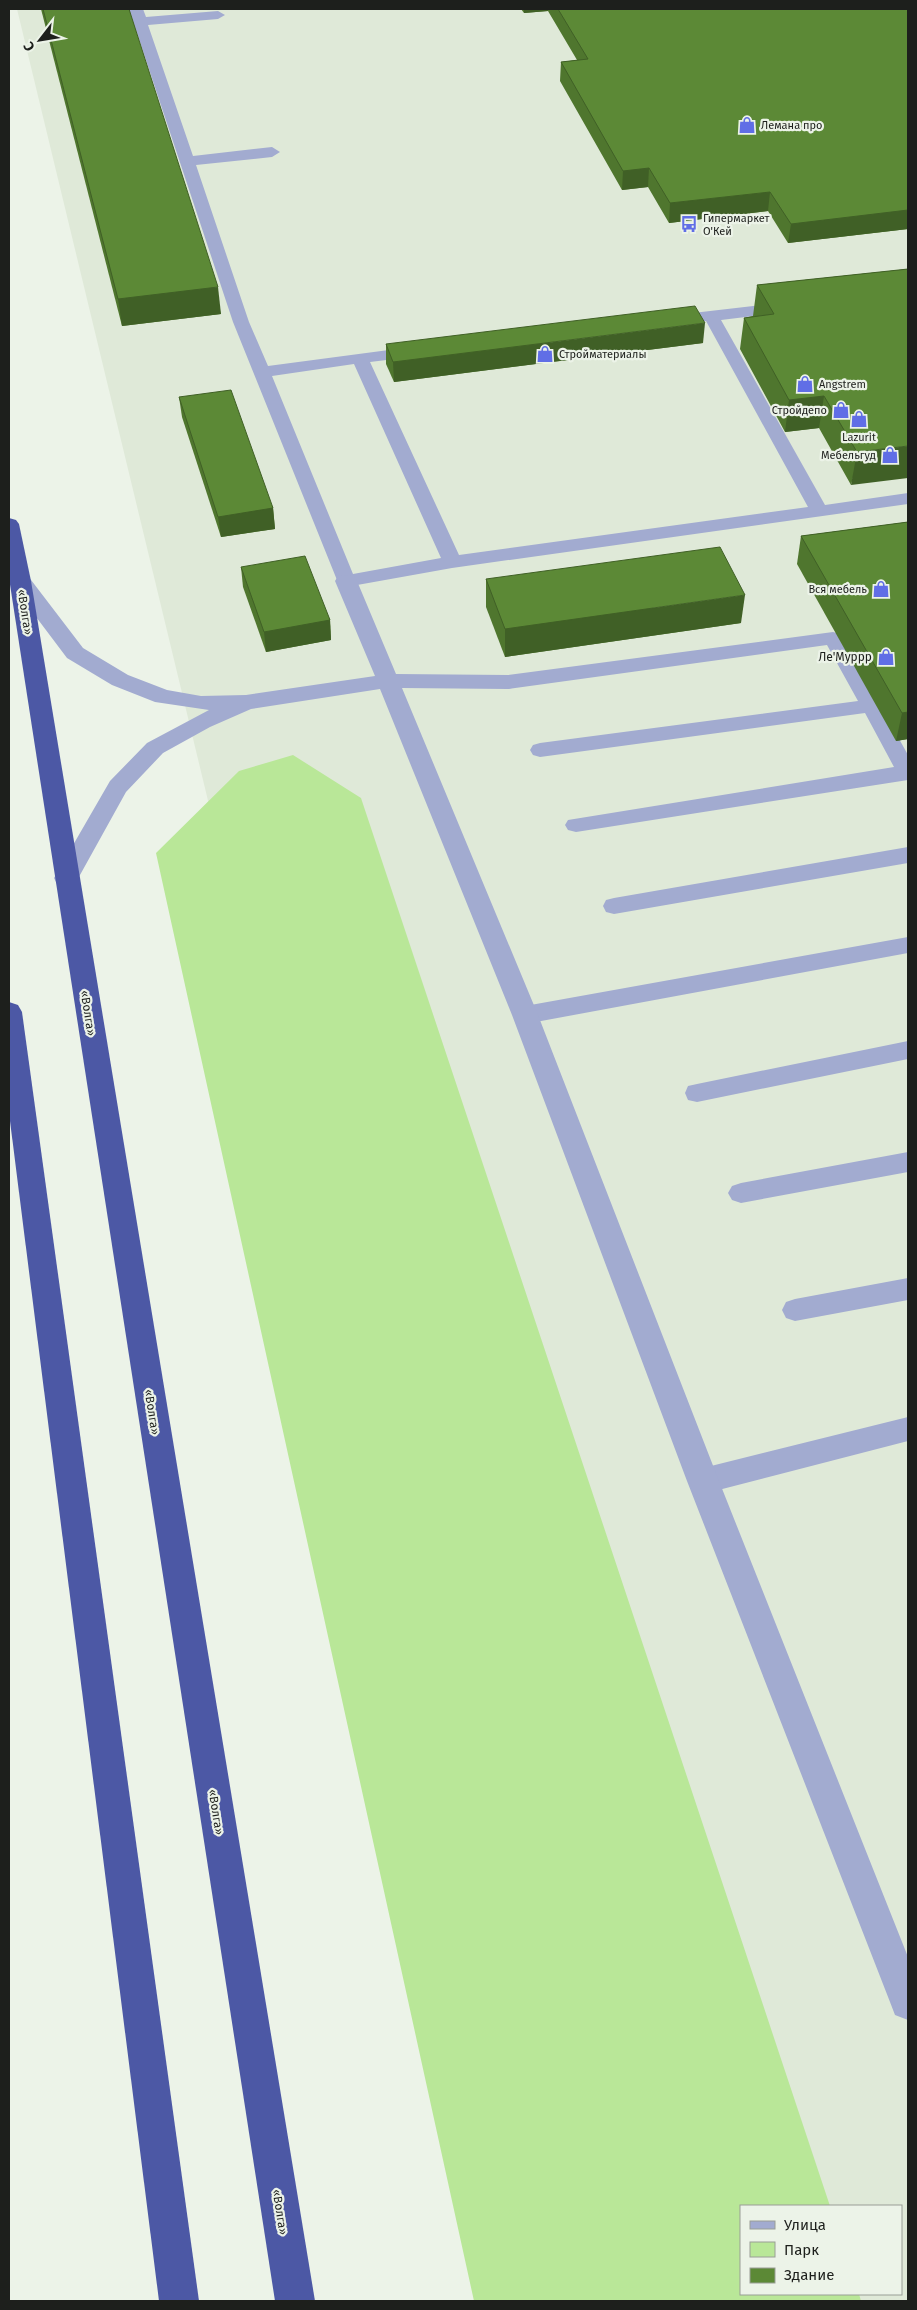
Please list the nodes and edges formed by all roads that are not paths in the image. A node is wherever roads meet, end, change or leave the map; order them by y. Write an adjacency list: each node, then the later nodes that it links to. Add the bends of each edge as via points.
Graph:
1 (138, 15): 2 (lane); 4 (lane)
2 (218, 15)
3 (272, 152): 4 (lane)
4 (187, 160): 10 (lane, via 241,322)
5 (800, 306): 6 (lane)
6 (711, 316): 7 (lane); 12 (lane)
7 (652, 323)
8 (438, 349): 9 (lane)
9 (360, 358): 10 (lane); 14 (lane)
10 (263, 372): 15 (lane)
11 (908, 499): 12 (lane)
12 (819, 511): 14 (lane)
13 (9, 524): 16 (highway, «Волга»)
14 (452, 562): 15 (lane)
15 (346, 581): 17 (street)
16 (20, 582): 19 (street, via 75,653 120,680 163,697 201,703); 25 (highway, «Волга»)
17 (388, 681): 18 (street); 19 (street); 29 (street)
18 (508, 682): 20 (lane, via 833,638)
19 (246, 702): 25 (street, via 155,748 118,787)
20 (870, 706): 21 (lane); 22 (lane)
21 (540, 750)
22 (908, 772): 23 (lane)
23 (576, 826)
24 (908, 854): 26 (lane)
25 (66, 878): 40 (highway, «Волга»)
26 (614, 906)
27 (908, 945): 29 (lane)
28 (9, 1012): 39 (highway)
29 (525, 1015): 37 (street)
30 (908, 1050): 31 (lane)
31 (697, 1093)
32 (908, 1162): 33 (lane)
33 (741, 1192)
34 (908, 1290): 35 (lane)
35 (795, 1310)
36 (908, 1429): 37 (lane)
37 (703, 1481): 38 (street)
38 (908, 2002)
39 (179, 2301)
40 (295, 2301)

